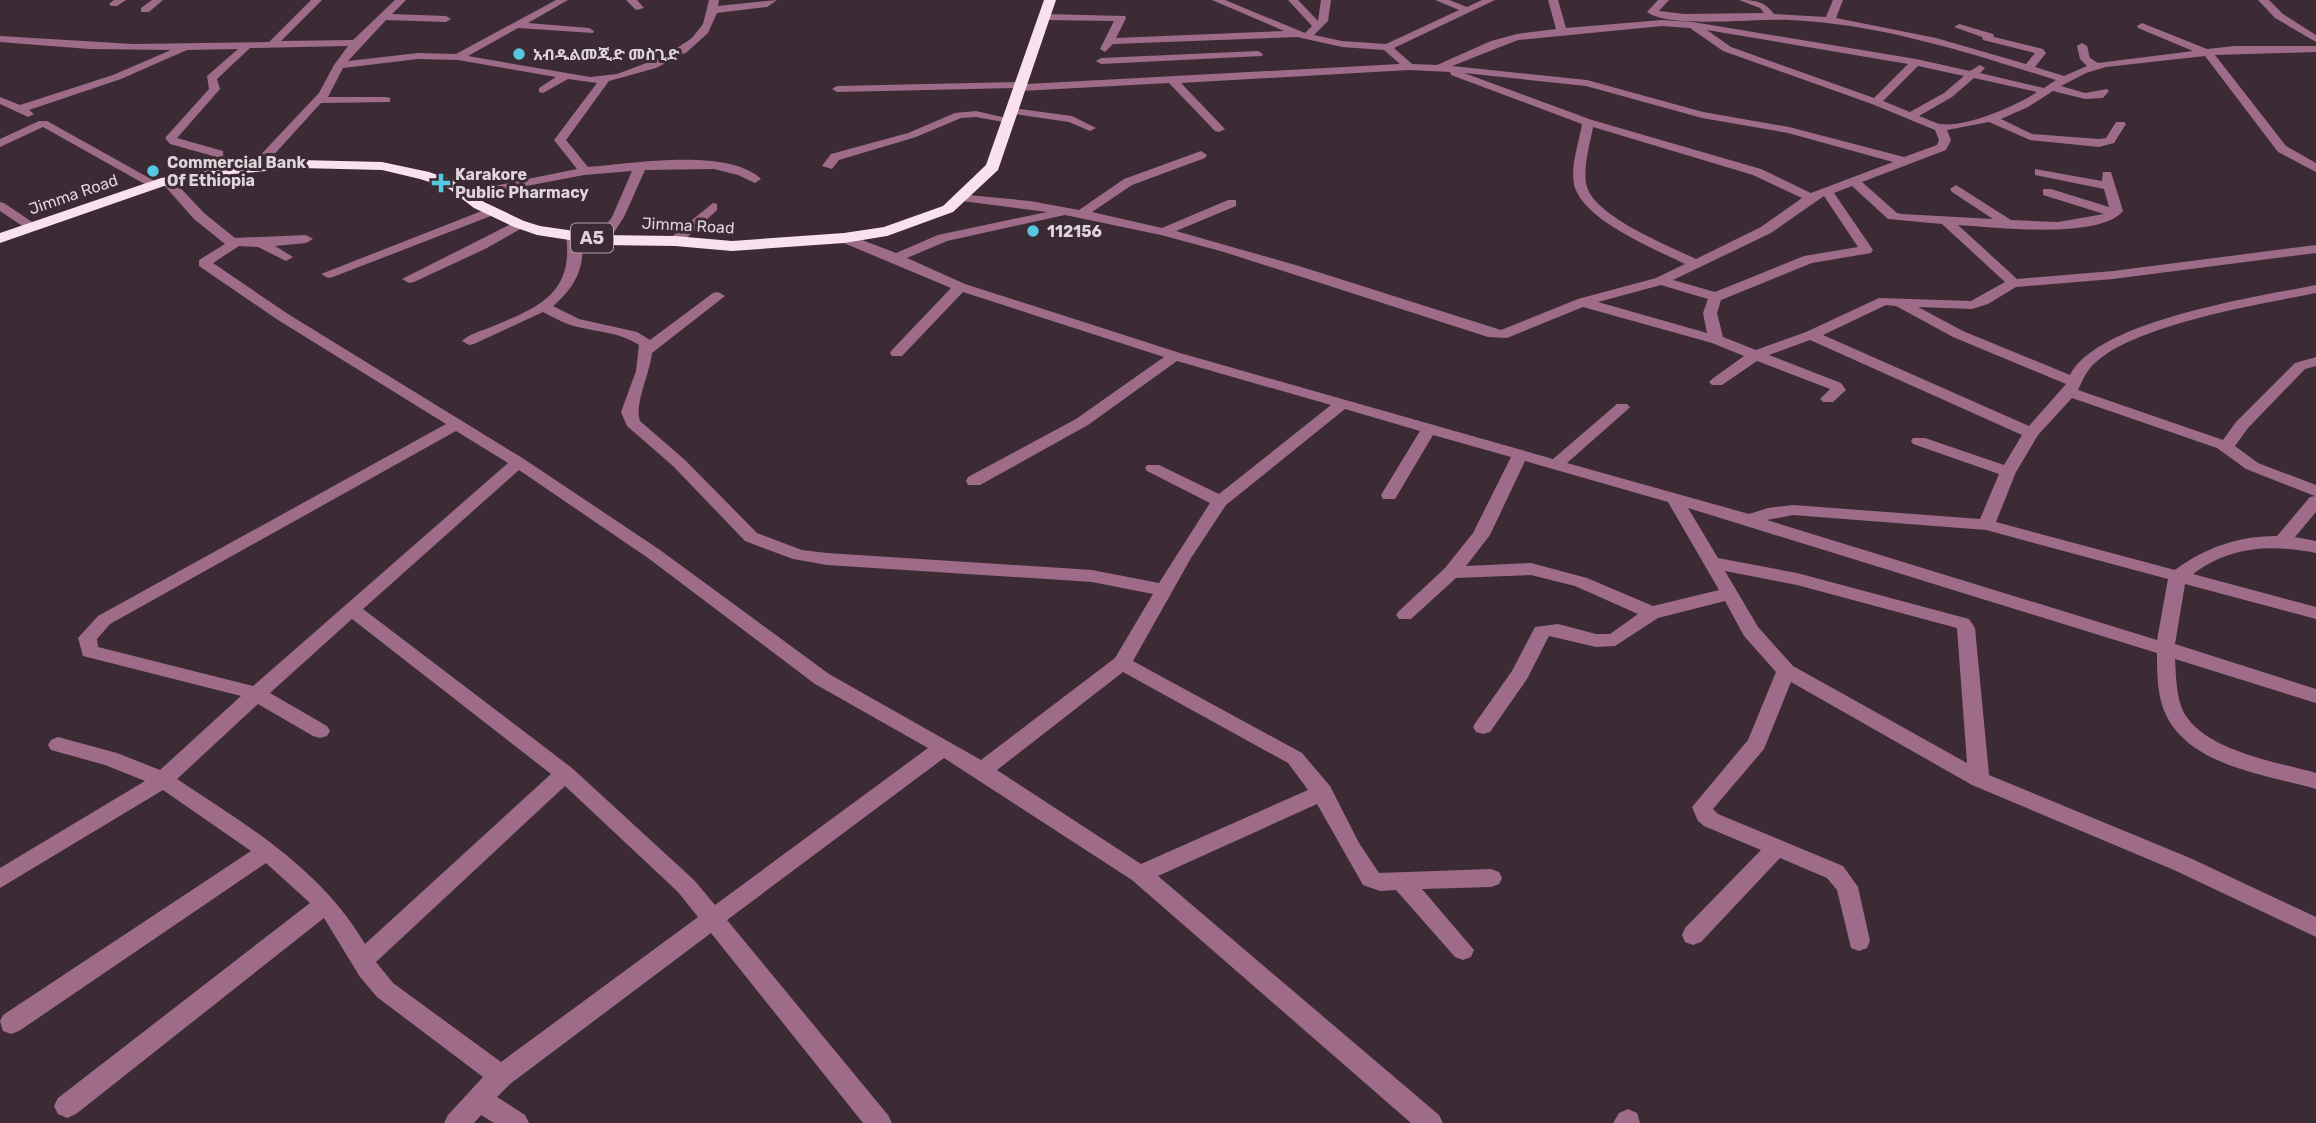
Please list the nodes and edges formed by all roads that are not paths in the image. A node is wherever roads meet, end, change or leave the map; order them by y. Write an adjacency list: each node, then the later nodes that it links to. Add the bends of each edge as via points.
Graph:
1 (158, 0): 18 (street)
2 (317, 0): 39 (street)
3 (401, 0): 21 (street)
4 (563, 0): 26 (street)
5 (772, 0): 17 (street, via 767,4)
6 (1050, 0): 22 (highway, Jimma Road / A5)
7 (1217, 0): 32 (street)
8 (1293, 0): 27 (street)
9 (1326, 0): 27 (street, via 1324,18)
10 (1440, 0): 19 (street)
11 (1490, 0): 19 (street)
12 (1553, 0): 30 (street)
13 (1664, 0): 20 (street, via 1652,12 1679,18)
14 (1744, 0): 20 (street, via 1763,6)
15 (1838, 0): 24 (street)
16 (2263, 0): 35 (street)
17 (714, 5): 61 (street, via 703,33 691,44 643,68)
18 (145, 10)
19 (1466, 10): 42 (street)
20 (1771, 16): 24 (street)
21 (384, 17): 23 (street); 37 (street)
22 (1044, 18): 36 (street, via 1121,18); 64 (highway, Jimma Road / A5)
23 (446, 19)
24 (1830, 21): 44 (street)
25 (1693, 24): 30 (street); 52 (street); 72 (street, via 1727,49)
26 (516, 25): 31 (street); 49 (street)
27 (1316, 25): 32 (street, via 1315,31)
28 (2142, 26): 46 (street)
29 (1959, 27): 33 (street)
30 (1561, 30): 56 (street, via 1495,43)
31 (589, 31)
32 (1301, 35): 36 (street); 42 (street)
33 (1987, 38): 44 (street); 57 (street, via 2039,51)
34 (0, 39): 41 (street)
35 (2316, 39)
36 (1108, 41): 51 (street)
37 (356, 43): 39 (street); 53 (street)
38 (248, 44): 39 (street); 41 (street); 92 (street, via 211,78 215,89 171,138 219,154)
39 (272, 44)
40 (2082, 46): 54 (street, via 2085,59)
41 (185, 47): 73 (street, via 117,77)
42 (1387, 47): 55 (street)
43 (2291, 48): 45 (street); 46 (street); 48 (street)
44 (1962, 49): 50 (street)
45 (2316, 49)
46 (2208, 53): 54 (street); 89 (street, via 2282,149)
47 (1258, 54): 51 (street)
48 (2316, 56)
49 (458, 57): 53 (street, via 418,56); 59 (street)
50 (1989, 57): 57 (street); 58 (street)
51 (1101, 61): 63 (street)
52 (1916, 62): 58 (street); 72 (street)
53 (339, 65): 70 (street)
54 (2095, 66): 60 (street)
55 (1409, 67): 56 (street); 62 (street)
56 (1439, 67): 77 (street); 85 (street, via 1587,83 1702,115 1789,130)
57 (2029, 68): 60 (street)
58 (1975, 74): 66 (street); 74 (street)
59 (566, 76): 61 (street); 67 (street)
60 (2062, 79): 66 (street)
61 (605, 80): 90 (street, via 560,140)
62 (1172, 80): 63 (street); 82 (street)
63 (1098, 83): 64 (street)
64 (1021, 86): 65 (street); 75 (highway, Jimma Road / A5)
65 (837, 89)
66 (2047, 89): 68 (street, via 2092,97); 76 (street)
67 (542, 90)
68 (2103, 91)
69 (0, 100): 73 (street)
70 (318, 100): 71 (street); 88 (street)
71 (386, 100)
72 (1876, 102): 74 (street)
73 (20, 110): 78 (street)
74 (1912, 115): 81 (street)
75 (1011, 116): 80 (street, via 1072,118); 86 (street, via 959,115 912,135 835,156); 100 (highway, Jimma Road / A5, via 993,167)
76 (1992, 119): 79 (street, via 2030,137 2099,143 2110,141); 81 (street)
77 (1588, 122): 101 (street, via 1757,172); 124 (street, via 1580,185 1585,197 1620,225)
78 (43, 123): 83 (street); 95 (street)
79 (2120, 124)
80 (1090, 128)
81 (1940, 128): 85 (street, via 1945,140 1941,147)
82 (1219, 129)
83 (0, 143)
84 (1201, 155): 106 (street, via 1128,181)
85 (1904, 161): 94 (street)
86 (828, 166)
87 (640, 167): 90 (street); 93 (street, via 719,167); 117 (street, via 618,217)
88 (255, 168): 92 (highway, Jimma Road / A5); 99 (highway, Jimma Road / A5, via 382,166 439,180)
89 (2316, 168)
90 (584, 172): 99 (street)
91 (2039, 172): 107 (street, via 2109,181)
92 (218, 173): 95 (highway, Jimma Road / A5)
93 (755, 179)
94 (1853, 180): 97 (street); 108 (street, via 1893,216)
95 (160, 183): 111 (highway, Jimma Road / A5); 119 (street)
96 (1956, 190): 110 (street)
97 (1827, 192): 101 (street); 132 (street, via 1866,250 1810,259)
98 (2047, 192): 107 (street)
99 (468, 195): 105 (highway, Jimma Road / A5)
100 (962, 197): 106 (street); 115 (highway, Jimma Road / A5, via 924,219)
101 (1811, 198): 124 (street, via 1766,230)
102 (1232, 203): 112 (street)
103 (0, 206): 111 (street)
104 (713, 207): 118 (street)
105 (492, 211): 109 (highway, Jimma Road / A5); 125 (street)
106 (1074, 212): 112 (street); 123 (street, via 943,238)
107 (2115, 214): 110 (street, via 2083,224)
108 (1947, 222): 110 (street); 128 (street)
109 (519, 224): 113 (highway, Jimma Road / A5); 126 (street)
110 (2010, 225)
111 (33, 226): 114 (highway, Jimma Road / A5)
112 (1163, 232): 134 (street, via 1254,256 1495,335)
113 (573, 235): 117 (highway, Jimma Road / A5); 135 (street, via 576,265 563,292)
114 (0, 238)
115 (844, 238): 118 (highway, Jimma Road / A5, via 733,246); 123 (street)
116 (306, 240): 120 (street)
117 (602, 240): 118 (highway, Jimma Road / A5)
118 (675, 241)
119 (233, 242): 120 (street); 151 (street, via 204,263)
120 (261, 243): 122 (street)
121 (2316, 249): 128 (street)
122 (286, 257)
123 (896, 258): 129 (street)
124 (1697, 265): 127 (street)
125 (328, 274)
126 (409, 279)
127 (1661, 281): 132 (street); 134 (street)
128 (2014, 283): 133 (street, via 1972,305)
129 (960, 287): 140 (street); 142 (street)
130 (2316, 289): 147 (street, via 2221,308 2132,335 2104,349 2082,368)
131 (718, 296): 139 (street)
132 (1716, 297): 137 (street, via 1708,312)
133 (1896, 300): 136 (street); 147 (street)
134 (1583, 302): 137 (street)
135 (543, 307): 138 (street); 139 (street, via 576,323 641,339)
136 (1811, 335): 141 (street); 153 (street)
137 (1717, 340): 141 (street)
138 (469, 341)
139 (647, 350): 174 (street, via 629,412 633,423 751,537 827,559 1092,576)
140 (897, 353)
141 (1755, 355): 146 (street); 148 (street, via 1836,386 1838,390)
142 (1175, 356): 149 (street); 161 (street, via 1082,422)
143 (2316, 361): 144 (street)
144 (2300, 366): 145 (street); 155 (street)
145 (2316, 375)
146 (1717, 382)
147 (2072, 387): 153 (street); 155 (street)
148 (1828, 399)
149 (1344, 403): 152 (street); 165 (street)
150 (1622, 407): 158 (street)
151 (457, 424): 157 (street); 183 (street, via 104,620 87,638 90,651)
152 (1428, 430): 156 (street); 163 (street)
153 (2031, 433): 160 (street)
154 (1919, 441): 160 (street)
155 (2223, 445): 162 (street, via 2252,466)
156 (1520, 454): 158 (street); 172 (street, via 1481,535)
157 (518, 462): 176 (street); 188 (street, via 822,678)
158 (1556, 464): 164 (street)
159 (1153, 468): 165 (street)
160 (2008, 472): 168 (street)
161 (974, 481)
162 (2316, 491)
163 (1389, 495)
164 (1675, 499): 167 (street); 171 (street)
165 (1220, 501): 174 (street)
166 (2316, 501): 169 (street)
167 (1749, 520): 168 (street, via 1793,510); 180 (street)
168 (1986, 525): 173 (street)
169 (2283, 540): 170 (street); 173 (street, via 2227,547 2197,560)
170 (2316, 547)
171 (1714, 563): 175 (street); 191 (street, via 1797,579 1963,623)
172 (1451, 572): 177 (street, via 1531,569 1581,582); 179 (street)
173 (2177, 577): 178 (street); 180 (street)
174 (1166, 590): 181 (street)
175 (1728, 594): 177 (street); 182 (street, via 1751,631)
176 (353, 610): 183 (street); 190 (street)
177 (1652, 612): 185 (street, via 1607,642 1554,629 1542,632 1521,674)
178 (2316, 613)
179 (1405, 615)
180 (2165, 651): 184 (street); 193 (street, via 2170,699 2185,729 2226,754)
181 (1122, 663): 189 (street); 194 (street, via 1295,758)
182 (1786, 671): 191 (street); 195 (street, via 1757,744 1702,807 1712,820)
183 (255, 693): 186 (street); 192 (street)
184 (2316, 696)
185 (1483, 727)
186 (320, 731)
187 (58, 745): 192 (street, via 110,758)
188 (941, 749): 189 (street); 202 (street)
189 (982, 770): 197 (street)
190 (565, 774): 202 (street); 207 (street)
191 (1979, 779): 203 (street, via 2182,864)
192 (163, 780): 196 (street); 199 (street)
193 (2316, 781)
194 (1323, 792): 197 (street); 200 (street, via 1371,879)
195 (1777, 847): 204 (street); 205 (street, via 1843,878)
196 (268, 851): 201 (street); 208 (street)
197 (1140, 874): 215 (street)
198 (1491, 878): 200 (street)
199 (0, 879)
200 (1401, 881): 206 (street)
201 (326, 903): 207 (street); 211 (street)
202 (714, 917): 209 (street); 214 (street)
203 (2316, 927)
204 (1693, 935)
205 (1858, 941)
206 (1463, 950)
207 (363, 960): 209 (street, via 385,990)
208 (11, 1023)
209 (502, 1076): 210 (street)
210 (480, 1100): 212 (street); 213 (street)
211 (67, 1106)
212 (457, 1123)
213 (516, 1123)
214 (879, 1123)
215 (1430, 1123)

